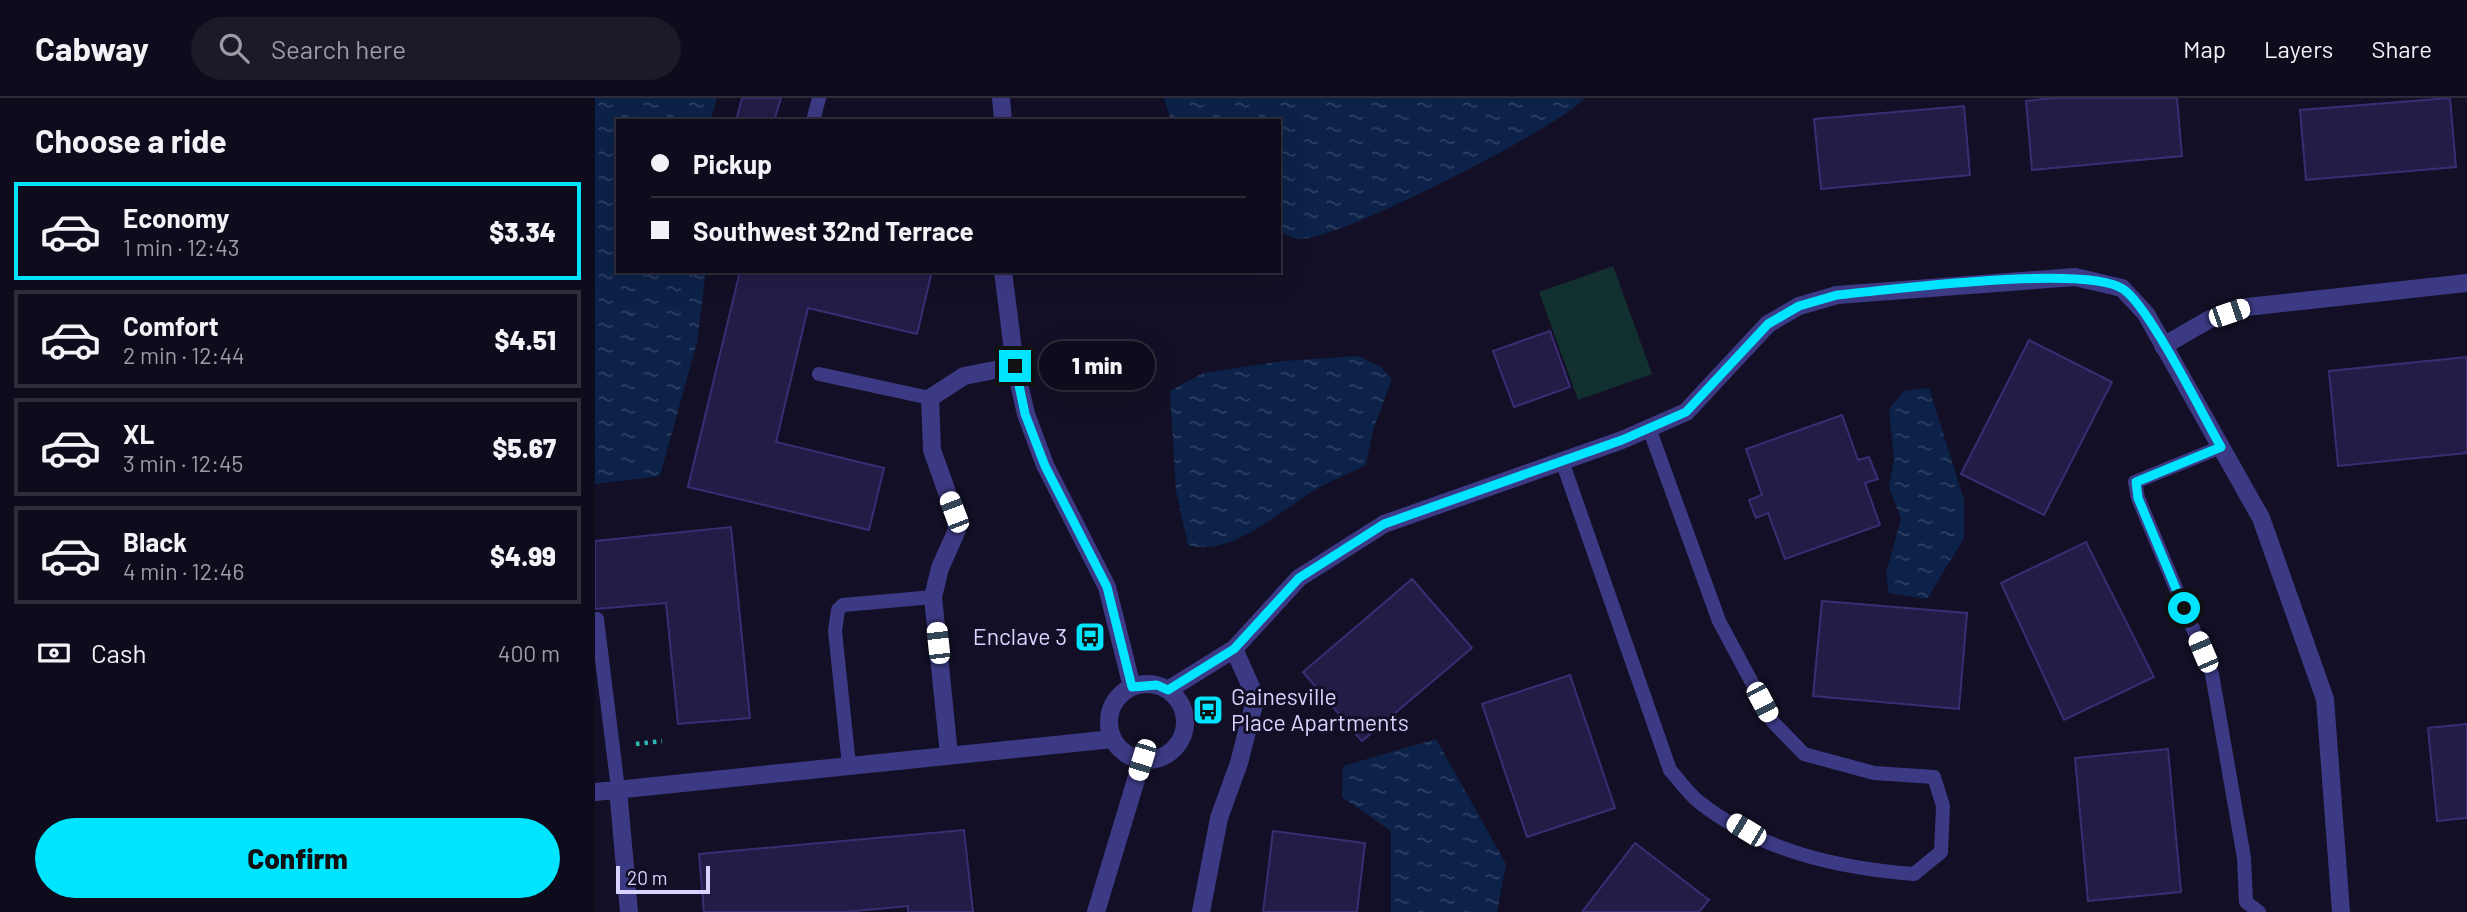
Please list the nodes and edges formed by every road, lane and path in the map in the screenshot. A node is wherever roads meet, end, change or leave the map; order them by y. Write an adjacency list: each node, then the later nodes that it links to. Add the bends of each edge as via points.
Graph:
1 (819, 98): 3 (lane)
2 (1001, 98): 4 (street)
3 (814, 119)
4 (1002, 119)
5 (1003, 273): 8 (street)
6 (2467, 283): 7 (street, via 2247,307 2210,319)
7 (2163, 346): 11 (street, via 2145,314 2122,288 2075,277 1837,295 1799,306 1768,324 1686,412); 12 (street)
8 (1015, 366): 10 (street, via 964,376); 17 (street, via 1025,414 1045,466 1107,587)
9 (819, 374): 10 (lane)
10 (930, 398): 14 (street, via 932,450 957,530)
11 (1649, 428): 13 (street); 13 (lane, via 1719,621 1773,722 1804,754 1874,773 1934,777 1943,806 1941,852 1914,874 1854,869 1769,845 1698,802 1670,770)
12 (2221, 447): 30 (lane, via 2136,482 2138,498 2212,674 2245,858 2246,902); 31 (street, via 2261,518 2325,699)
13 (1562, 461): 16 (street, via 1384,524 1299,578)
14 (933, 597): 22 (street); 24 (lane, via 843,605 838,610 835,631)
15 (597, 618): 25 (lane)
16 (1234, 649): 18 (street); 29 (street, via 1254,705 1240,763 1219,818)
17 (1132, 687): 18 (street, via 1157,685); 19 (street, via 1114,703 1109,727)
18 (1168, 690): 23 (street, via 1184,710 1184,735 1167,755)
19 (1113, 738): 22 (street); 23 (street, via 1120,748)
20 (662, 741): 21 (path)
21 (632, 745)
22 (949, 755): 24 (street)
23 (1142, 760): 28 (street)
24 (849, 765): 25 (street)
25 (618, 789): 26 (street); 27 (street)
26 (595, 792)
27 (629, 912)
28 (1096, 912)
29 (1201, 912)
30 (2259, 912)
31 (2341, 912)

